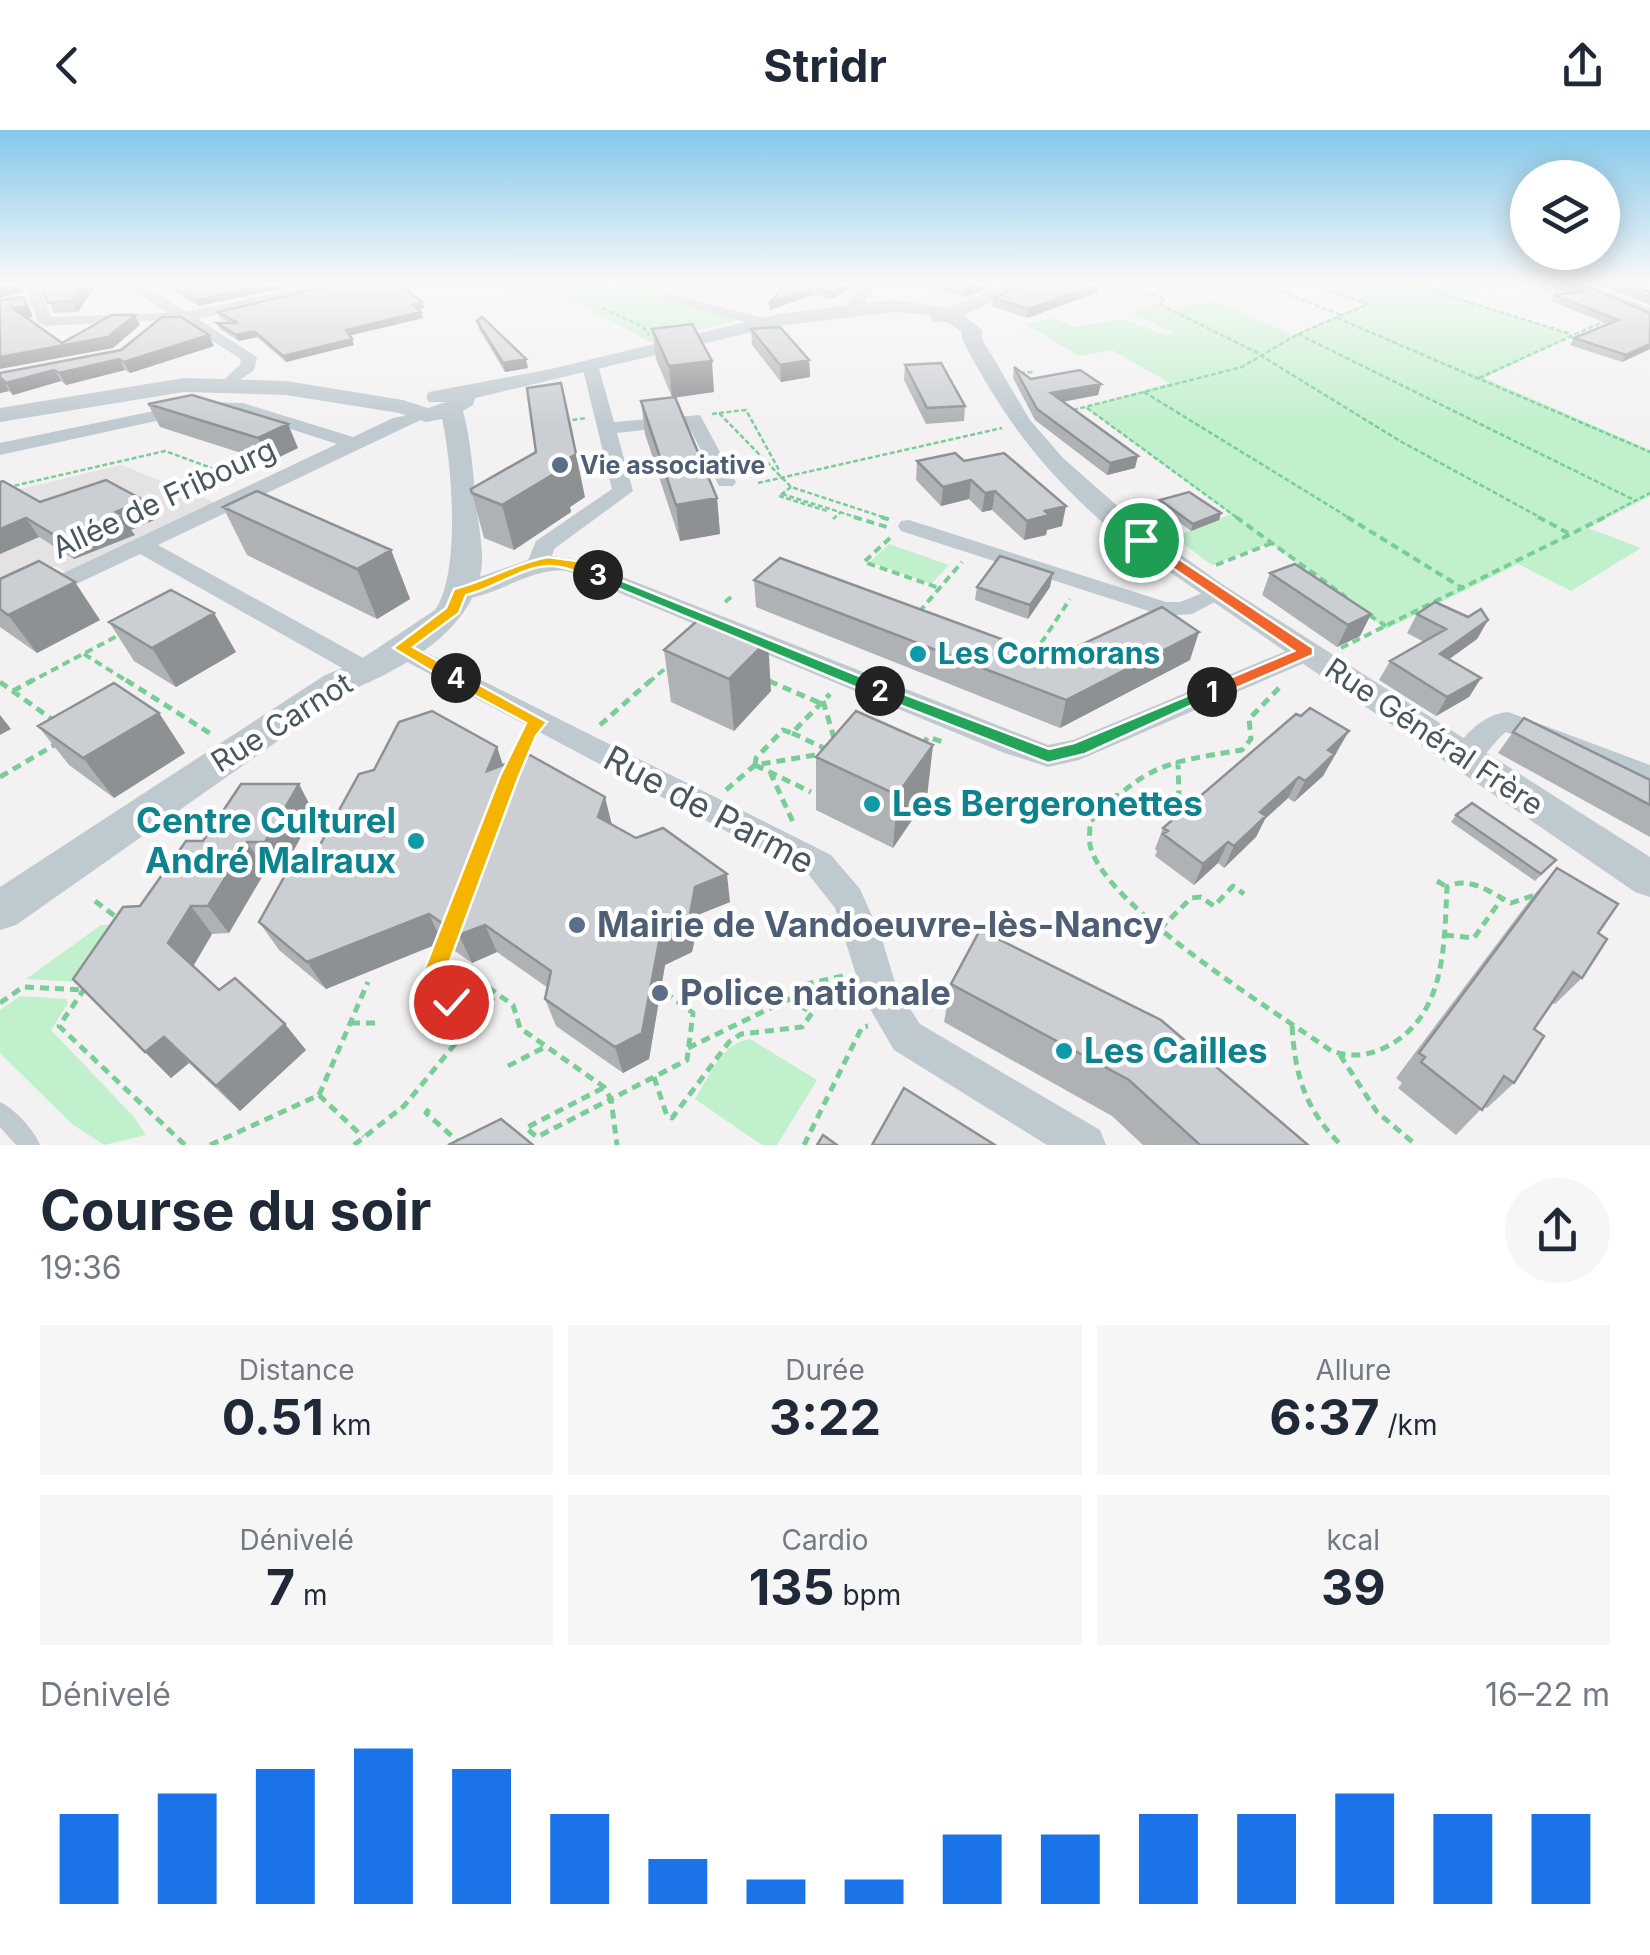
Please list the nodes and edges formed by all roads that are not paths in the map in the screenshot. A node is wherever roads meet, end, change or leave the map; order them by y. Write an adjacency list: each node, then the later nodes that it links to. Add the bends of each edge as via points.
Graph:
1 (155, 330): 5 (street)
2 (202, 330): 7 (street, via 249,357)
3 (740, 330): 6 (street)
4 (961, 330): 20 (street, Rue Général Frère, via 1043,452 1106,512)
5 (144, 338)
6 (590, 365): 8 (street); 10 (street)
7 (233, 380): 8 (street); 9 (street)
8 (433, 407): 13 (street, Allée de Fribourg); 19 (street, via 458,436 467,564)
9 (0, 412)
10 (607, 422): 15 (street, via 699,422); 18 (street, via 623,492 544,546)
11 (0, 433): 12 (street, via 40,428)
12 (43, 440): 13 (street, Allée de Fribourg, via 197,407 242,408); 14 (street)
13 (356, 444): 17 (street, Allée de Fribourg)
14 (0, 449)
15 (726, 482)
16 (901, 526): 20 (street, via 1164,610)
17 (142, 545): 21 (street, Allée de Fribourg); 24 (street)
18 (539, 562): 19 (street); 23 (street, via 572,564 1034,754 1062,755)
19 (459, 592): 22 (street, Rue Carnot, via 453,610)
20 (1218, 594): 23 (street, Rue Général Frère)
21 (0, 612)
22 (401, 648): 24 (street, Rue Carnot); 32 (street, Rue de Parme, via 820,865 848,899 892,1020 924,1051)
23 (1307, 652): 25 (street, Rue Général Frère)
24 (367, 671): 28 (street, Rue Carnot, via 336,683); 29 (street, Rue Carnot, via 350,690 22,914)
25 (1464, 758): 26 (street, via 1496,724 1508,722); 27 (street, Rue Général Frère)
26 (1650, 777)
27 (1650, 879)
28 (0, 911)
29 (0, 922)
30 (0, 1112): 31 (lane)
31 (30, 1145)
32 (1085, 1145)

